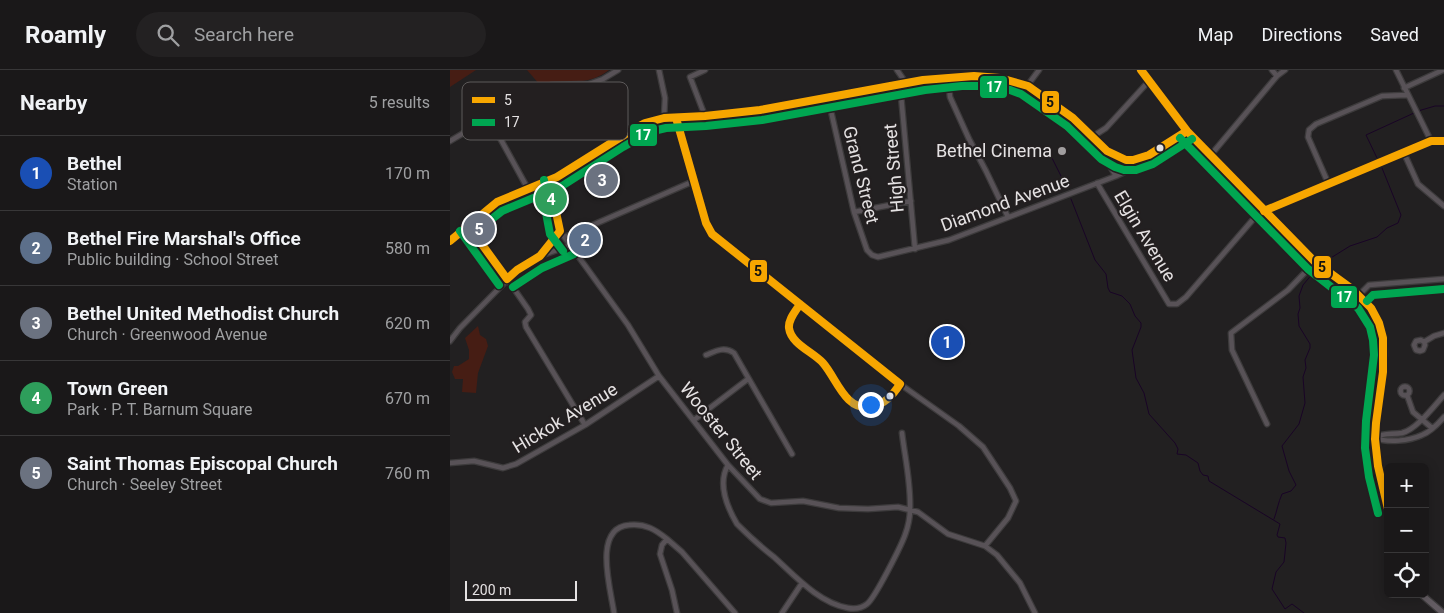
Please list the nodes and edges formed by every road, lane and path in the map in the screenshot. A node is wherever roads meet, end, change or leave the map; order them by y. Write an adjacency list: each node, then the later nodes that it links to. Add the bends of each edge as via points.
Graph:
1 (618, 70): 14 (street)
2 (659, 70): 21 (street, via 665,98)
3 (705, 70): 20 (street, via 690,77)
4 (897, 70): 15 (street)
5 (1039, 70): 16 (street)
6 (1141, 70): 13 (main road)
7 (1272, 70): 11 (street)
8 (1285, 70): 11 (street)
9 (1396, 70): 17 (street)
10 (1443, 70): 17 (street)
11 (1277, 76): 33 (street)
12 (948, 77): 15 (main road); 16 (main road, via 1006,78); 47 (street, via 950,97)
13 (1149, 81): 23 (main road); 26 (street, via 1106,128)
14 (595, 82)
15 (903, 83): 19 (main road); 42 (street, High Street)
16 (1027, 86): 26 (main road, via 1061,109)
17 (1404, 88): 18 (street)
18 (1407, 95): 29 (street); 40 (street, via 1375,99 1309,130 1308,137)
19 (828, 98): 20 (main road); 46 (street, Grand Street)
20 (705, 116): 22 (main road)
21 (664, 118): 22 (main road); 24 (main road, via 644,123)
22 (676, 118): 37 (street)
23 (1187, 131): 33 (main road); 34 (main road)
24 (628, 133)
25 (462, 135): 31 (street)
26 (1092, 137): 34 (main road, via 1119,158); 35 (street)
27 (501, 140): 41 (street)
28 (616, 140): 36 (main road)
29 (1431, 141): 30 (street); 32 (street)
30 (1444, 141)
31 (450, 142)
32 (1404, 153): 40 (street); 43 (street, via 1418,184)
33 (1210, 156): 44 (main road)
34 (1141, 158): 35 (street, Diamond Avenue, via 1133,168)
35 (1116, 176): 38 (street, Diamond Avenue)
36 (554, 179): 39 (main road); 45 (street)
37 (694, 181): 50 (street); 60 (street, via 712,234)
38 (1097, 183): 44 (street, Elgin Avenue, via 1169,304 1177,304 1186,297 1256,216); 47 (street, Diamond Avenue)
39 (538, 185): 41 (main road); 45 (street)
40 (1329, 185): 44 (street)
41 (528, 189): 48 (main road, via 497,202)
42 (911, 201): 46 (street); 53 (street, High Street)
43 (1444, 206)
44 (1264, 211): 56 (main road)
45 (556, 212): 49 (street)
46 (854, 212): 55 (street, Grand Street)
47 (1008, 217): 53 (street, Diamond Avenue, via 949,240)
48 (468, 225): 51 (main road); 57 (street)
49 (560, 231): 50 (street, Wooster Street); 54 (street)
50 (565, 237): 52 (street, Wooster Street)
51 (450, 241)
52 (571, 245): 54 (street); 67 (street, Wooster Street, via 628,324)
53 (915, 249): 55 (street, Diamond Avenue)
54 (540, 256): 57 (street)
55 (872, 256)
56 (1318, 265): 59 (main road); 75 (street, via 1232,333 1232,350)
57 (508, 279): 61 (street); 76 (street, via 530,312 526,327)
58 (1444, 279): 59 (street, via 1369,285)
59 (1360, 294): 79 (main road, via 1380,323 1385,346)
60 (800, 304): 69 (street); 69 (street, via 791,319 790,333 828,369 851,403 872,408 891,398)
61 (460, 328): 63 (street); 64 (street)
62 (1444, 333): 65 (street)
63 (450, 334)
64 (450, 341)
65 (1424, 342)
66 (706, 355): 68 (street, via 729,349)
67 (659, 376): 74 (street, Wooster Street); 76 (street, Hickok Avenue)
68 (748, 379): 74 (street); 80 (street)
69 (900, 384): 86 (street, via 982,446 1010,488 1016,501 1014,508)
70 (1444, 395): 73 (street)
71 (1407, 396): 73 (street)
72 (1444, 417): 77 (street)
73 (1421, 419): 77 (street); 79 (street, via 1404,432 1381,434)
74 (694, 420): 82 (street, Wooster Street)
75 (1267, 424)
76 (585, 425): 81 (street, Hickok Avenue, via 509,466 496,468 474,461)
77 (1432, 428): 79 (street, via 1423,435 1408,439)
78 (902, 433): 84 (street)
79 (1375, 438): 83 (main road)
80 (792, 454)
81 (450, 463)
82 (728, 465): 84 (street, Wooster Street, via 754,495 764,501 803,502 839,508); 87 (street, via 722,474 723,487 737,524)
83 (1388, 508)
84 (910, 509): 86 (street, Wooster Street, via 926,516 948,534); 87 (street, via 905,535 867,604 849,608 821,596)
85 (667, 540): 89 (street, via 655,528 637,524 626,525 611,536 606,549); 90 (street, via 662,544 660,554); 91 (street, via 682,552)
86 (984, 546): 93 (street, Wooster Street, via 997,555 1020,583)
87 (802, 583): 92 (street)
88 (1426, 598): 94 (main road)
89 (614, 613)
90 (677, 613)
91 (735, 613)
92 (782, 613)
93 (1035, 613)
94 (1443, 613)

